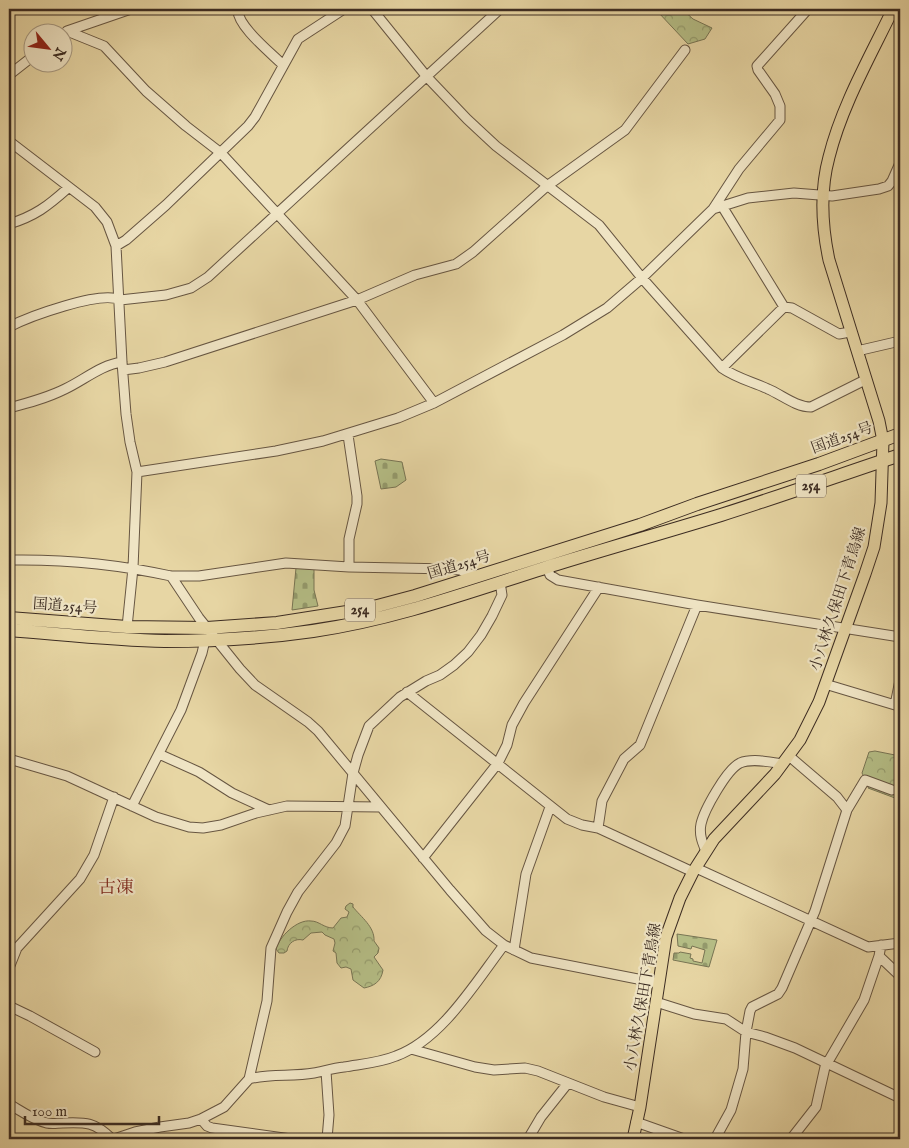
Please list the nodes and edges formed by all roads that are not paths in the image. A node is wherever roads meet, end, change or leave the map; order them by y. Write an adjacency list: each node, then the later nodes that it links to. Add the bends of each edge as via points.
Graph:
1 (131, 9): 8 (street)
2 (238, 9): 12 (street, via 242,24)
3 (344, 9): 12 (street, via 298,38)
4 (372, 9): 14 (street)
5 (500, 9): 14 (street)
6 (808, 9): 22 (street, via 757,66 775,94 780,106 780,120 739,169)
7 (892, 9): 21 (main road, 小八林久保田下青鳥線, via 836,134 828,158)
8 (72, 30)
9 (72, 35): 16 (street, via 104,46 146,91)
10 (685, 50): 19 (street, via 625,130)
11 (22, 65): 13 (street)
12 (283, 65): 16 (street, via 255,117)
13 (9, 75)
14 (427, 77): 19 (street, via 496,146); 23 (street)
15 (9, 141): 20 (street)
16 (221, 153): 23 (street); 25 (street)
17 (900, 163): 18 (street)
18 (896, 182): 21 (street, via 879,189)
19 (547, 186): 26 (street, via 599,225); 28 (street, via 456,264 415,275)
20 (68, 188): 24 (street, via 33,216); 25 (street, via 95,207 107,222)
21 (824, 196): 22 (street, via 794,193 748,198); 31 (main road, 小八林久保田下青鳥線, via 829,260)
22 (717, 208): 26 (street); 29 (street)
23 (277, 214): 27 (street, via 208,277 191,288 166,295); 28 (street)
24 (9, 224)
25 (116, 246): 27 (street)
26 (642, 278): 35 (street); 37 (street, via 606,308 567,333)
27 (120, 300): 30 (street, via 114,296 76,303 28,317); 34 (street)
28 (357, 300): 34 (street, via 165,362 139,368); 37 (street)
29 (784, 308): 31 (street, via 792,308 839,334); 35 (street)
30 (9, 327)
31 (850, 332): 33 (main road, 小八林久保田下青鳥線)
32 (900, 341): 33 (street)
33 (857, 351): 36 (main road, 小八林久保田下青鳥線)
34 (122, 366): 38 (street, via 114,363 66,389); 44 (street, via 130,442)
35 (722, 368): 36 (street, via 804,407 811,407)
36 (865, 380): 41 (main road, 小八林久保田下青鳥線)
37 (434, 402): 39 (street)
38 (9, 408)
39 (348, 434): 44 (street, via 276,451); 46 (street, via 357,496 349,540)
40 (900, 434): 41 (highway, 国道254号 / 254)
41 (883, 440): 43 (main road, 小八林久保田下青鳥線); 50 (highway, 国道254号 / 254, via 640,525)
42 (900, 455): 43 (highway, 国道254号 / 254)
43 (883, 460): 47 (highway, 国道254号 / 254, via 798,490); 56 (main road, 小八林久保田下青鳥線, via 874,547)
44 (137, 472): 48 (street)
45 (9, 560): 48 (street, via 85,562)
46 (349, 567): 49 (street, via 286,563 199,576); 50 (street, via 450,569)
47 (547, 567): 51 (highway, 国道254号 / 254); 52 (street, via 553,578)
48 (133, 568): 49 (street); 55 (street)
49 (171, 576): 58 (street)
50 (476, 576): 58 (highway, 国道254号 / 254, via 416,596 338,614)
51 (500, 582): 58 (highway, 国道254号 / 254, via 369,621 313,631); 62 (street, via 502,595 468,652 454,666)
52 (599, 587): 53 (street); 66 (street, via 524,703)
53 (697, 605): 56 (street); 76 (street, via 640,745 624,759 602,801)
54 (9, 618): 55 (highway, 国道254号 / 254)
55 (127, 627): 58 (highway, 国道254号 / 254)
56 (845, 628): 59 (street); 61 (main road, 小八林久保田下青鳥線)
57 (9, 630): 58 (highway, 国道254号 / 254, via 140,640)
58 (210, 636): 63 (street, via 181,710); 67 (street, via 255,685 308,722)
59 (900, 637)
60 (900, 680): 61 (street, via 894,705)
61 (825, 684): 65 (main road, 小八林久保田下青鳥線, via 811,719)
62 (407, 692): 66 (street); 67 (street, via 369,726)
63 (159, 754): 70 (street); 74 (street)
64 (9, 760): 69 (street, via 67,776)
65 (786, 760): 75 (street, via 837,797); 77 (main road, 小八林久保田下青鳥線, via 721,830); 77 (street, via 743,762 729,773 701,823 700,835)
66 (498, 763): 72 (street); 78 (street)
67 (353, 773): 71 (street); 73 (street)
68 (892, 790): 75 (street, via 865,780)
69 (114, 797): 70 (street); 84 (street, via 94,855 80,878)
70 (132, 806): 74 (street, via 175,824 203,828)
71 (381, 807): 73 (street); 78 (street)
72 (550, 807): 76 (street, via 567,819); 85 (street, via 526,874)
73 (348, 808): 74 (street, via 287,806); 97 (street, via 336,843 298,892 271,948 267,1001)
74 (269, 810)
75 (847, 810): 80 (street)
76 (598, 828): 79 (street)
77 (706, 851): 79 (main road, 小八林久保田下青鳥線)
78 (424, 858): 82 (street, via 473,917)
79 (694, 870): 80 (street); 89 (main road, 小八林久保田下青鳥線, via 666,937)
80 (812, 920): 83 (street, via 868,947); 92 (street, via 782,988 778,994 752,1006)
81 (900, 944): 83 (street)
82 (504, 945): 85 (street); 93 (street, via 447,1018)
83 (881, 945): 86 (street)
84 (13, 946): 87 (street)
85 (514, 950): 89 (street, via 531,958)
86 (880, 956): 88 (street); 95 (street, via 864,1000)
87 (9, 968)
88 (900, 976)
89 (658, 983): 90 (main road, 小八林久保田下青鳥線)
90 (656, 1002): 92 (street, via 694,1014 726,1019); 101 (main road, 小八林久保田下青鳥線)
91 (9, 1006): 94 (street)
92 (746, 1032): 95 (street); 110 (street, via 743,1069 731,1110)
93 (411, 1049): 96 (street, via 385,1060); 98 (street, via 494,1070 525,1068)
94 (95, 1052)
95 (827, 1062): 99 (street); 111 (street, via 816,1107)
96 (326, 1071): 97 (street, via 263,1075); 106 (street)
97 (249, 1079): 102 (street, via 224,1107)
98 (568, 1083): 101 (street); 107 (street)
99 (900, 1098)
100 (9, 1104): 104 (street, via 50,1124 83,1122 95,1125)
101 (640, 1107): 103 (main road, 小八林久保田下青鳥線)
102 (201, 1119): 104 (street); 105 (street, via 212,1128)
103 (636, 1122): 108 (main road, 小八林久保田下青鳥線); 109 (street)
104 (113, 1139)
105 (291, 1139)
106 (327, 1139)
107 (528, 1139)
108 (633, 1139)
109 (684, 1139)
110 (715, 1139)
111 (790, 1139)

